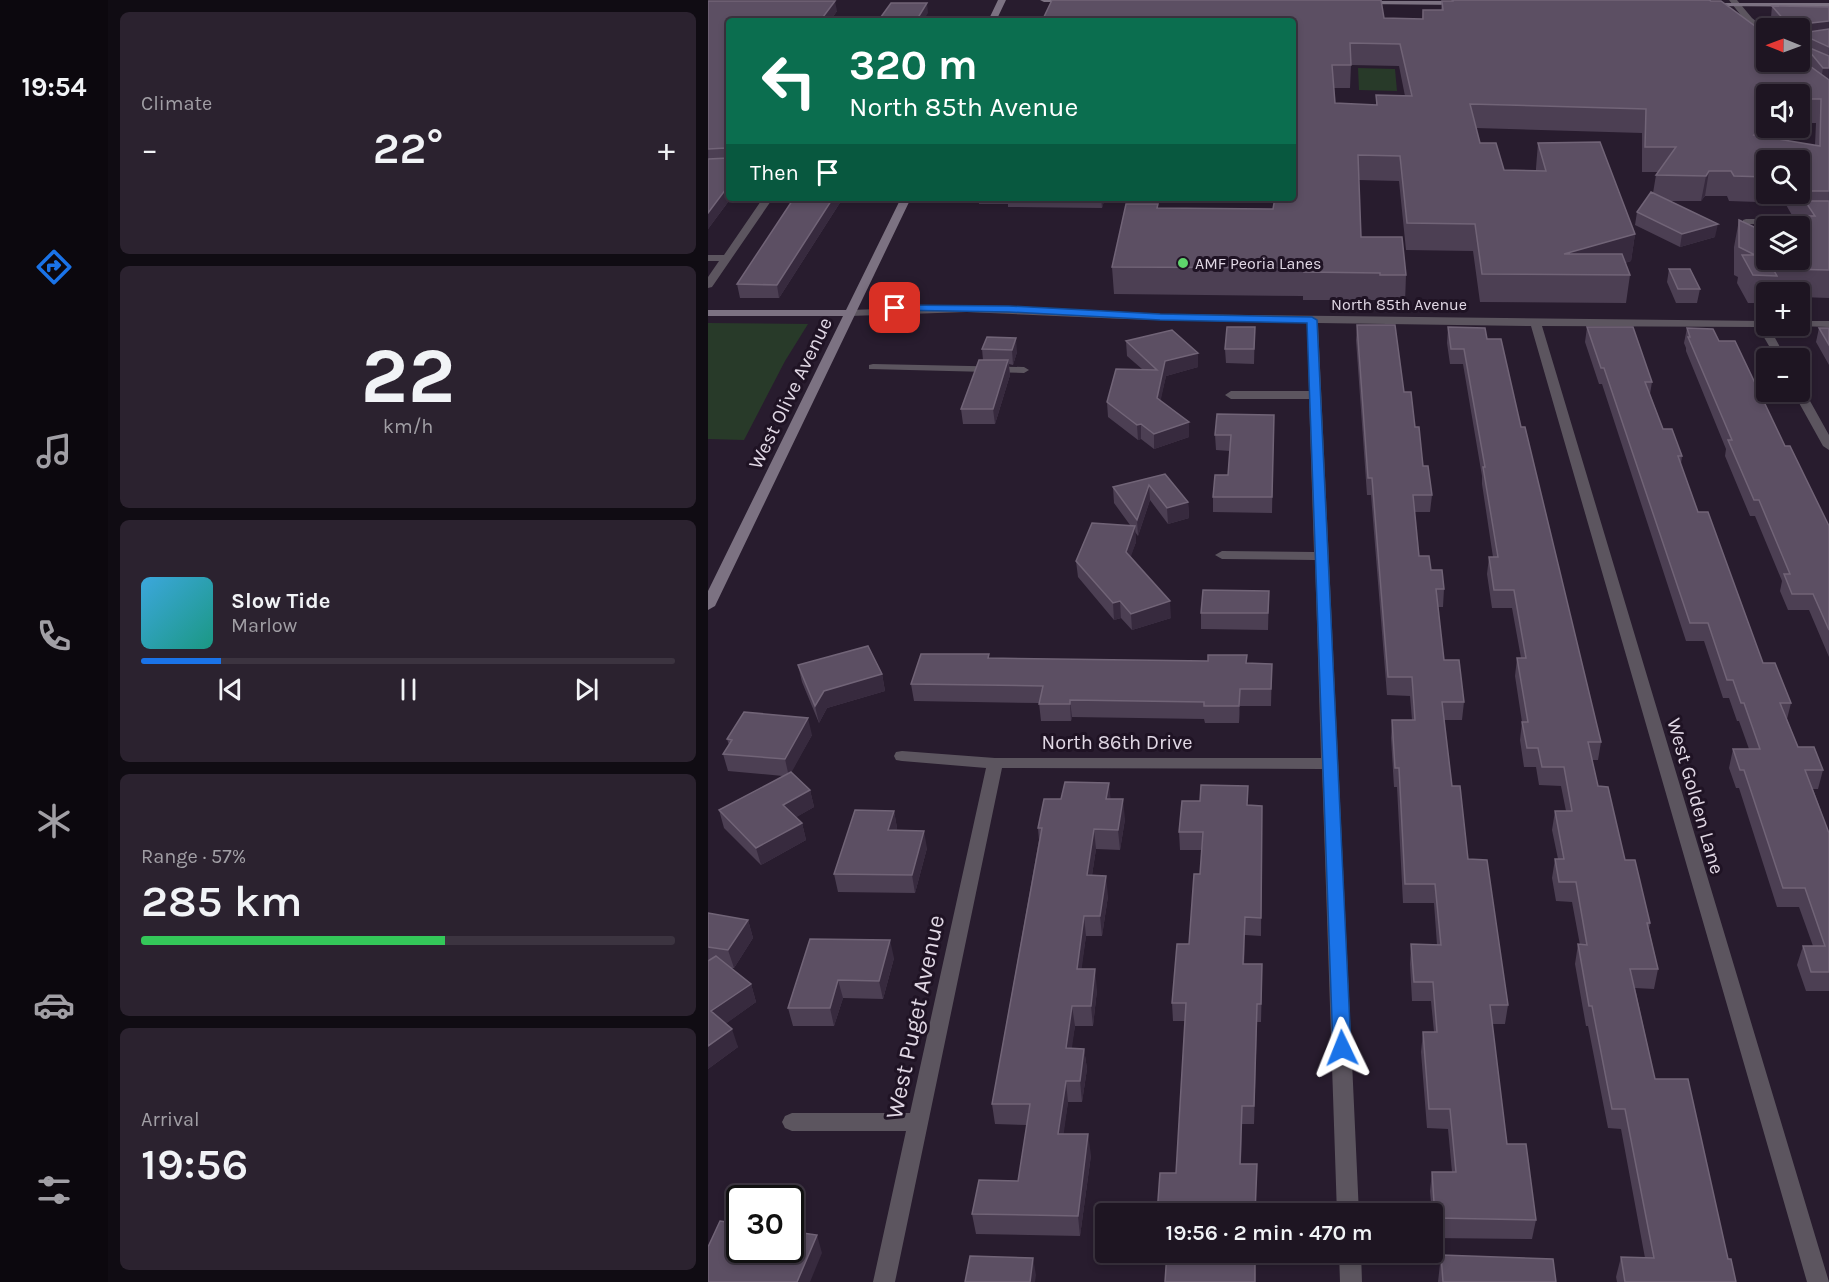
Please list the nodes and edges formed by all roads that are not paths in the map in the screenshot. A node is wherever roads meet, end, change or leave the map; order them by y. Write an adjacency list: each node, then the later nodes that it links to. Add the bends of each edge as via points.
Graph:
1 (1002, 0): 10 (main road)
2 (1044, 0): 3 (main road)
3 (1089, 0)
4 (1390, 1): 5 (main road); 7 (main road)
5 (1347, 2)
6 (1735, 2): 8 (main road); 9 (main road); 11 (street)
7 (1473, 3)
8 (1693, 4)
9 (1829, 5)
10 (993, 18)
11 (1756, 25)
12 (1810, 55): 13 (street)
13 (1829, 64)
14 (766, 201): 19 (street)
15 (905, 201): 22 (main road, West Olive Avenue)
16 (1746, 222): 17 (street)
17 (1829, 222)
18 (708, 258): 19 (street)
19 (726, 258): 20 (street)
20 (708, 285)
21 (708, 313): 22 (main road, North 85th Avenue)
22 (850, 313): 23 (street, North 85th Avenue, via 895,308 1009,309); 36 (main road, West Olive Avenue)
23 (1312, 320): 24 (street, North 85th Avenue); 31 (street)
24 (1535, 321): 25 (street, North 85th Avenue); 46 (street, West Golden Lane)
25 (1756, 324)
26 (1810, 324): 27 (street)
27 (1829, 324)
28 (873, 367): 29 (lane)
29 (1024, 370)
30 (1232, 395): 31 (street)
31 (1316, 395): 35 (street)
32 (1805, 402): 33 (street)
33 (1829, 446)
34 (1222, 555): 35 (street)
35 (1323, 556): 39 (street)
36 (708, 606)
37 (902, 756): 38 (street, North 86th Drive)
38 (995, 763): 39 (street, North 86th Drive); 41 (street, West Puget Avenue)
39 (1331, 764): 42 (street)
40 (792, 1122): 41 (street)
41 (918, 1122): 44 (street, West Puget Avenue)
42 (1348, 1203)
43 (1350, 1263): 45 (street)
44 (885, 1282)
45 (1351, 1282)
46 (1818, 1282)

